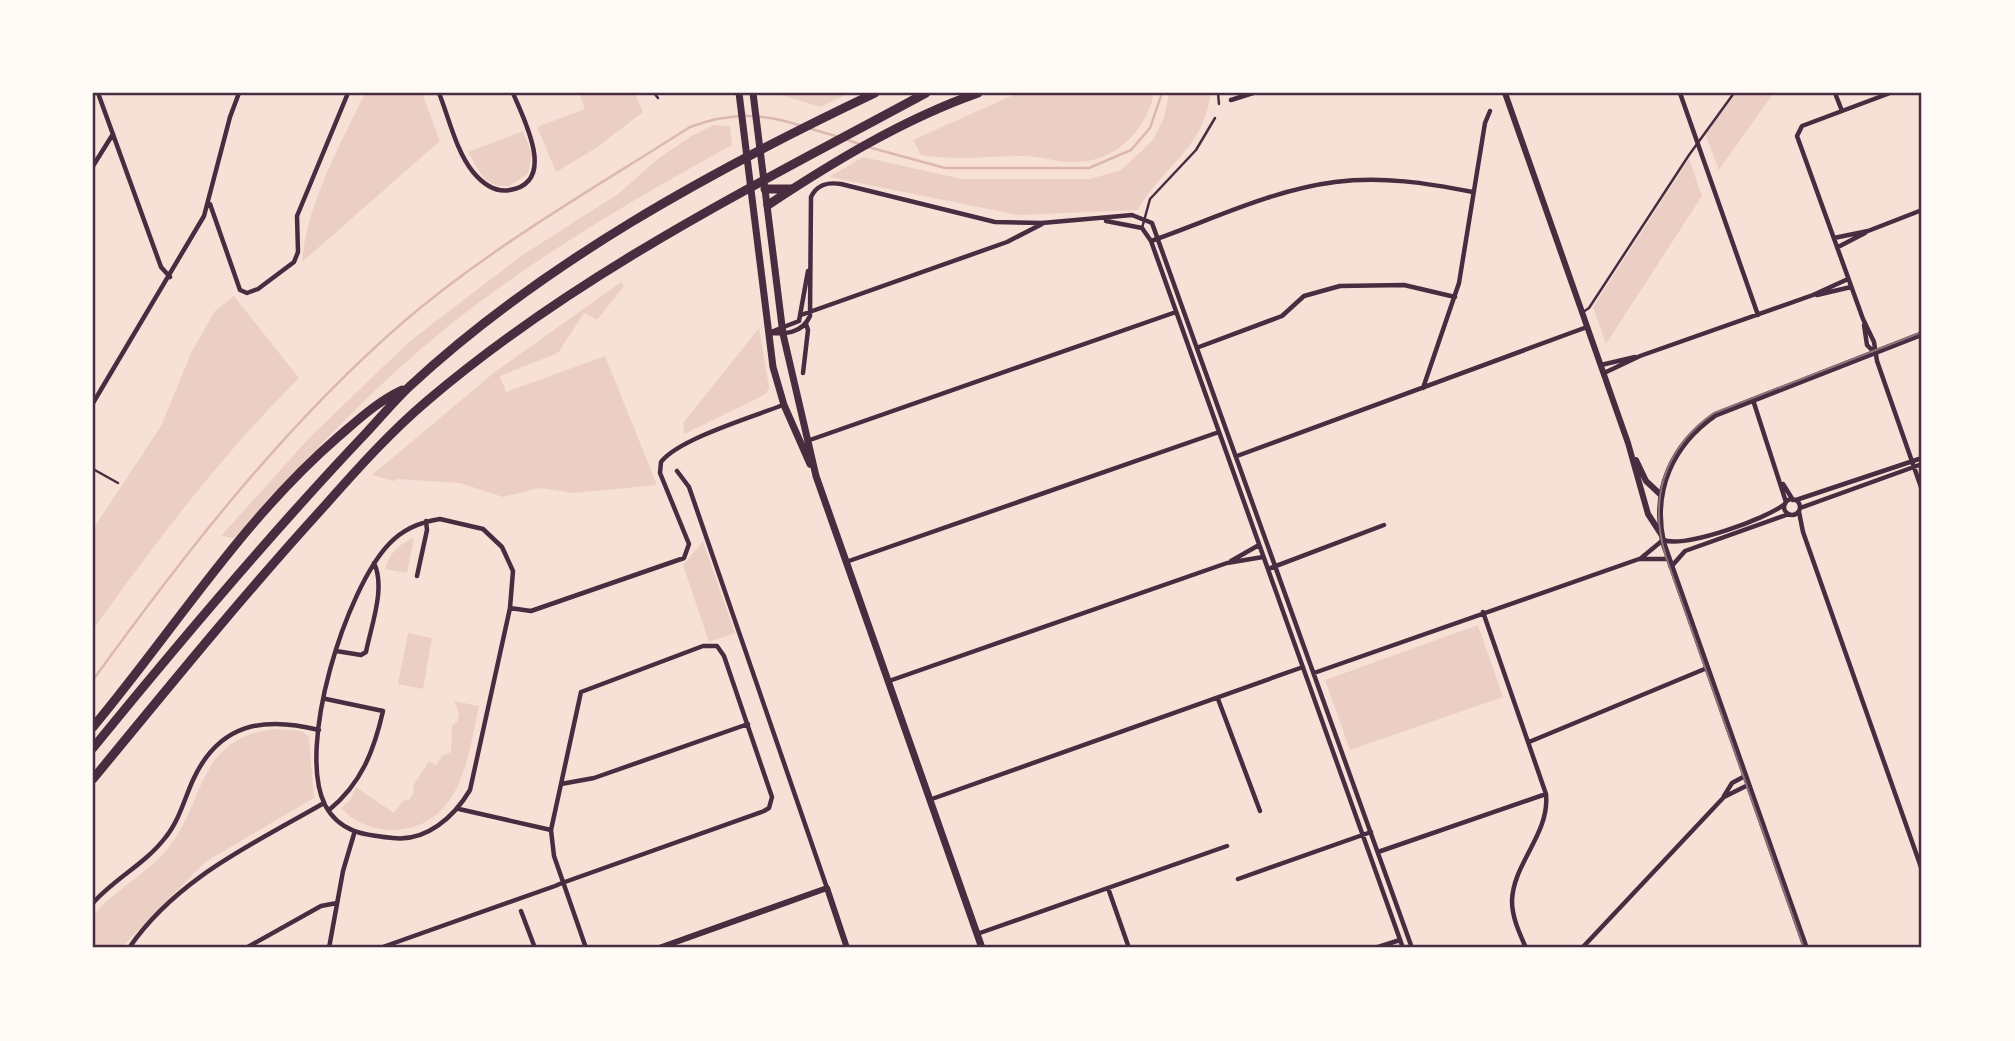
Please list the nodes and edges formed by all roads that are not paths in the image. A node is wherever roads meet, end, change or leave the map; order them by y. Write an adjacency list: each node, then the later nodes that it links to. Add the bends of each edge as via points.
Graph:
1 (98, 93): 25 (street)
2 (239, 93): 32 (street)
3 (348, 93): 32 (street, via 300,207 294,262 251,292 240,290)
4 (439, 93): 5 (street, via 465,160 491,188 516,189 532,175 536,157)
5 (513, 93)
6 (654, 93): 19 (lane)
7 (739, 93): 28 (main road)
8 (753, 93): 30 (main road)
9 (875, 93): 68 (highway, via 673,199 569,264 500,312)
10 (926, 93): 121 (highway, via 684,225 567,295 427,401 372,453 268,568)
11 (978, 93): 29 (highway, via 935,110)
12 (1218, 93): 21 (lane)
13 (1254, 93): 20 (street)
14 (1505, 93): 52 (main road)
15 (1680, 93): 26 (street)
16 (1734, 93): 26 (lane)
17 (1835, 93): 23 (street)
18 (1890, 93): 23 (street)
19 (658, 98)
20 (1231, 100)
21 (1219, 104)
22 (1490, 111): 31 (street)
23 (1842, 111): 41 (street, via 1802,126 1797,136)
24 (1215, 118): 35 (lane, via 1196,150 1150,199)
25 (113, 134): 27 (street); 45 (street, via 161,267)
26 (1697, 143): 52 (lane); 54 (street)
27 (93, 166)
28 (752, 186): 30 (main road); 58 (main road)
29 (793, 188): 30 (highway); 33 (highway)
30 (765, 189): 33 (main road)
31 (1474, 192): 40 (street, via 1401,181 1333,182 1282,194); 49 (street)
32 (209, 203): 45 (street)
33 (768, 205): 57 (main road)
34 (1922, 210): 39 (street)
35 (1147, 219): 36 (street, via 1132,215); 38 (lane); 40 (street)
36 (1099, 220): 37 (street); 38 (street)
37 (1042, 223): 44 (street, via 979,219 841,184 822,185 811,197); 50 (street, via 1007,242)
38 (1142, 228): 42 (street)
39 (1868, 231): 41 (street); 43 (street)
40 (1159, 238): 42 (street); 60 (street)
41 (1834, 238): 43 (street)
42 (1151, 241): 51 (street)
43 (1838, 247): 46 (street)
44 (810, 260): 50 (street); 53 (street)
45 (170, 277): 72 (street)
46 (1848, 279): 47 (street); 48 (street)
47 (1851, 287): 48 (street); 61 (street)
48 (1813, 295): 54 (street)
49 (1455, 297): 60 (street, via 1404,285 1340,286 1304,296 1273,320); 69 (street)
50 (812, 309): 53 (street); 55 (street)
51 (1176, 312): 67 (street); 75 (street)
52 (1582, 313): 56 (main road)
53 (801, 315): 57 (street, via 797,324)
54 (1758, 315): 62 (street)
55 (806, 324): 57 (street, via 800,330); 64 (street)
56 (1587, 327): 63 (main road); 69 (street)
57 (783, 331): 58 (street); 71 (main road)
58 (768, 333): 73 (main road)
59 (1922, 334): 61 (main road)
60 (1199, 348): 66 (street)
61 (1874, 352): 70 (main road); 79 (street)
62 (1640, 356): 63 (street); 65 (street)
63 (1601, 365): 65 (main road)
64 (803, 373)
65 (1604, 373): 76 (main road)
66 (1209, 376): 67 (street); 77 (street)
67 (1200, 380): 74 (street)
68 (410, 387): 116 (highway, via 379,401 277,496); 119 (highway, via 232,579)
69 (1423, 388): 77 (street)
70 (1752, 399): 83 (street); 86 (main road, via 1715,415 1688,437 1670,466)
71 (796, 400): 73 (main road); 75 (main road)
72 (93, 403)
73 (784, 405): 75 (main road); 106 (street, via 668,454 659,467 689,544 684,558 531,611)
74 (1219, 432): 95 (street); 100 (street)
75 (804, 442): 100 (main road)
76 (1628, 443): 86 (main road, via 1646,481); 94 (main road, via 1648,514)
77 (1237, 456): 102 (street)
78 (1922, 458): 79 (street)
79 (1913, 464): 80 (street); 85 (street); 87 (street); 89 (street)
80 (1922, 464)
81 (93, 469): 84 (lane)
82 (677, 471): 140 (street, via 689,486)
83 (1781, 480): 87 (street); 88 (street)
84 (118, 483)
85 (1922, 490)
86 (1661, 495): 94 (main road)
87 (1794, 500): 88 (street); 89 (street)
88 (1786, 503): 90 (street); 94 (street, via 1773,512 1696,539 1677,543)
89 (1799, 510): 90 (street); 93 (street)
90 (1789, 515): 93 (street); 103 (street, via 1685,551)
91 (426, 521): 99 (street, via 409,527); 105 (street); 106 (street, via 459,522 483,530 502,547 513,571)
92 (1384, 525): 102 (street)
93 (1803, 533): 137 (street)
94 (1662, 537): 97 (street); 98 (main road)
95 (1259, 545): 96 (street); 101 (street)
96 (1263, 556): 101 (street); 104 (street)
97 (1639, 559): 98 (street); 107 (street)
98 (1668, 559): 103 (main road)
99 (374, 563): 108 (street, via 347,614); 108 (street, via 378,586 366,652)
100 (846, 563): 112 (main road)
101 (1227, 563): 112 (street)
102 (1276, 566): 104 (street); 111 (street)
103 (1671, 566): 110 (main road)
104 (1268, 569): 109 (street)
105 (417, 576)
106 (510, 608): 128 (street, via 470,790)
107 (1483, 612): 111 (street); 118 (street)
108 (336, 651): 113 (street)
109 (1303, 667): 114 (street); 134 (street)
110 (1707, 668): 118 (street); 120 (main road)
111 (1314, 673): 132 (street)
112 (888, 681): 126 (main road)
113 (326, 699): 117 (street); 129 (street, via 383,711 374,750 344,798)
114 (1218, 699): 126 (street); 130 (street)
115 (748, 724): 122 (street, via 594,778); 122 (street, via 724,656 713,645 703,646 581,692); 139 (street, via 772,797 764,811)
116 (93, 727)
117 (319, 730): 127 (street, via 315,754); 142 (street, via 275,722 244,727 229,736 201,766 163,842)
118 (1529, 742): 124 (street)
119 (93, 748)
120 (1745, 776): 123 (main road); 125 (street, via 1732,783)
121 (93, 779)
122 (561, 784): 131 (street)
123 (1748, 785): 125 (street); 162 (main road)
124 (1546, 793): 136 (street); 160 (street, via 1544,822 1514,889 1514,918)
125 (1724, 797): 161 (street)
126 (929, 800): 145 (main road)
127 (324, 803): 129 (street); 147 (street, via 204,873 155,916)
128 (459, 809): 131 (street); 133 (street, via 442,824 413,836)
129 (329, 810): 133 (street)
130 (1259, 811)
131 (551, 830): 139 (street)
132 (1371, 832): 134 (street); 136 (street)
133 (354, 834): 143 (street)
134 (1363, 835): 138 (street); 146 (street)
135 (1227, 846): 141 (street)
136 (1378, 852): 159 (street)
137 (1922, 870)
138 (1238, 879)
139 (562, 883): 150 (street); 152 (street)
140 (828, 888): 153 (main road); 154 (main road)
141 (1108, 888): 145 (street); 156 (street)
142 (93, 903)
143 (337, 903): 148 (street, via 321,905); 149 (street)
144 (522, 911): 151 (street)
145 (977, 934): 155 (main road)
146 (1400, 940): 157 (street); 158 (street)
147 (129, 948)
148 (246, 948)
149 (329, 948)
150 (380, 948)
151 (534, 948)
152 (586, 948)
153 (659, 948)
154 (847, 948)
155 (982, 948)
156 (1129, 948)
157 (1375, 948)
158 (1403, 948)
159 (1412, 948)
160 (1526, 948)
161 (1582, 948)
162 (1806, 948)

